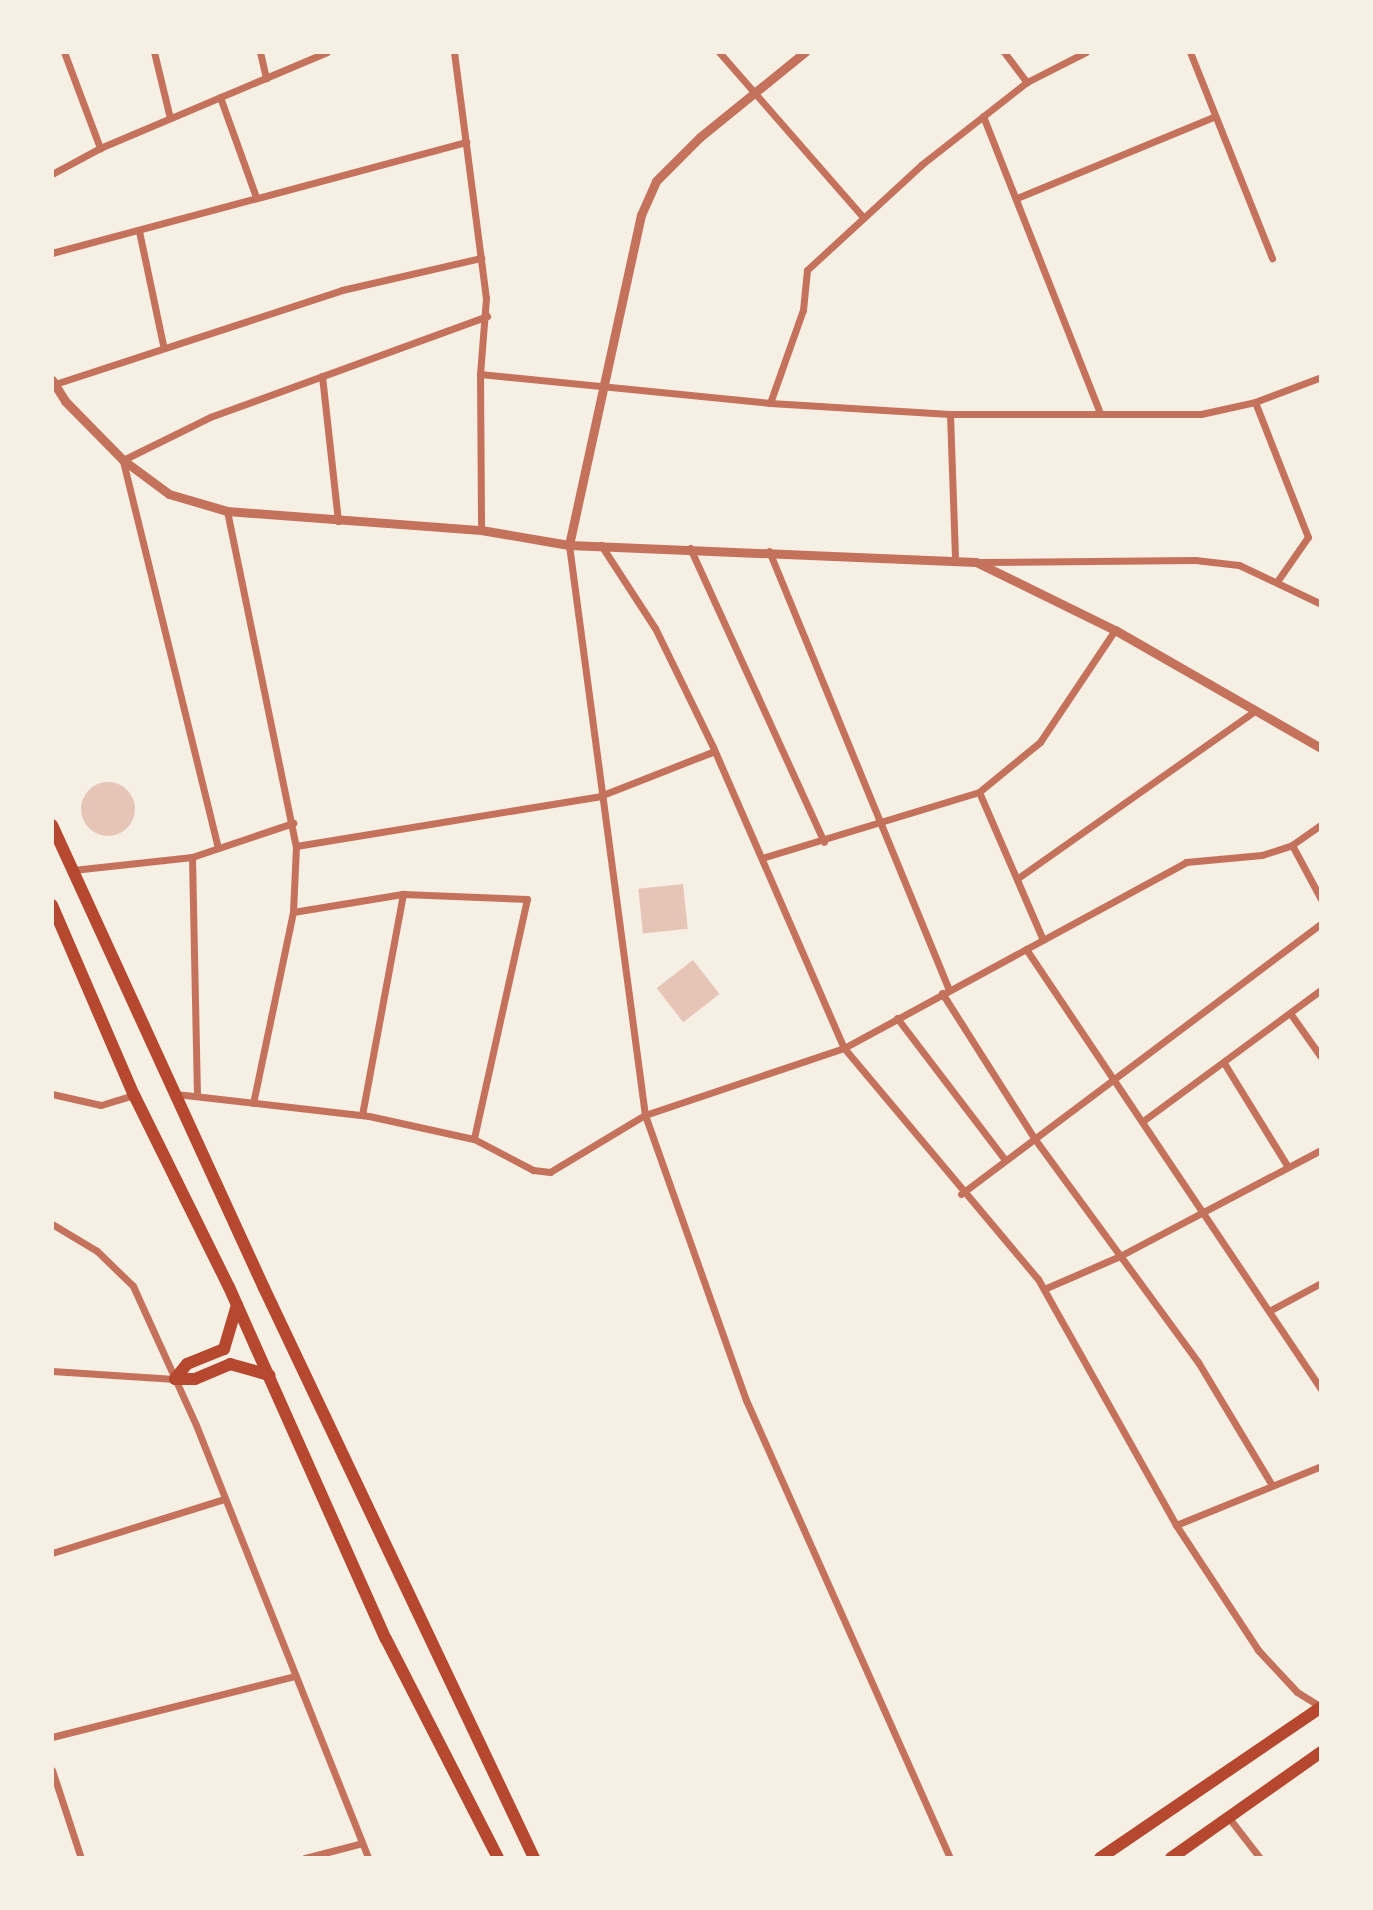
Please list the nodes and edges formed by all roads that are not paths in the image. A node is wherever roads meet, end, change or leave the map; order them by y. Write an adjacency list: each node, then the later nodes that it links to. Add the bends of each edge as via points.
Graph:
1 (64, 52): 19 (street)
2 (154, 52): 17 (street)
3 (260, 52): 11 (street)
4 (327, 52): 11 (street)
5 (454, 52): 18 (street)
6 (719, 52): 13 (street)
7 (805, 52): 13 (street)
8 (1004, 52): 12 (street)
9 (1086, 52): 12 (street)
10 (1190, 52): 16 (street)
11 (266, 78): 14 (street)
12 (1027, 82): 15 (street)
13 (752, 93): 23 (street); 34 (street, via 656,181 641,215)
14 (220, 97): 17 (street); 21 (street)
15 (983, 116): 22 (street); 23 (street)
16 (1214, 117): 22 (street); 27 (street)
17 (170, 118): 19 (street)
18 (466, 142): 21 (street); 26 (street)
19 (100, 148): 20 (street)
20 (52, 174)
21 (256, 197): 24 (street)
22 (1017, 198): 37 (street)
23 (862, 216): 36 (street, via 807,270 803,310)
24 (139, 231): 25 (street); 29 (street)
25 (52, 253)
26 (481, 258): 28 (street); 29 (street, via 342,290)
27 (1272, 258)
28 (487, 316): 30 (street); 31 (street)
29 (163, 345): 33 (street)
30 (480, 374): 34 (street); 42 (street)
31 (322, 376): 39 (street, via 210,417); 41 (street)
32 (1321, 377): 35 (street)
33 (53, 382): 39 (street)
34 (601, 386): 36 (street); 43 (street)
35 (1255, 402): 37 (street, via 1201,414); 49 (street, via 1308,537)
36 (770, 403): 38 (street)
37 (1100, 413): 38 (street)
38 (950, 414): 47 (street)
39 (123, 460): 40 (street, via 169,494); 64 (street)
40 (227, 511): 41 (street); 57 (street)
41 (338, 523): 42 (street)
42 (481, 530): 43 (street)
43 (569, 545): 44 (street); 56 (street)
44 (601, 545): 45 (street); 54 (street, via 655,628)
45 (689, 546): 46 (street); 61 (street)
46 (768, 549): 47 (street); 58 (street)
47 (955, 558): 48 (street)
48 (976, 562): 49 (street, via 1195,560 1239,565); 51 (street)
49 (1278, 580): 50 (street)
50 (1321, 604)
51 (1115, 630): 52 (street); 55 (street, via 1040,742)
52 (1252, 713): 53 (street); 68 (street)
53 (1321, 748)
54 (715, 751): 56 (street); 66 (street)
55 (979, 792): 58 (street); 68 (street)
56 (600, 796): 63 (street); 90 (street)
57 (293, 823): 63 (street); 64 (street)
58 (878, 823): 61 (street); 77 (street)
59 (52, 825): 67 (main road)
60 (1321, 825): 62 (street)
61 (824, 842): 66 (street)
62 (1292, 845): 70 (street); 74 (street, via 1262,855 1186,862)
63 (296, 846): 72 (street)
64 (218, 848): 65 (street)
65 (192, 857): 67 (street); 87 (street)
66 (762, 858): 80 (street)
67 (73, 870): 85 (main road)
68 (1018, 878): 74 (street)
69 (403, 894): 72 (street); 89 (street); 93 (street, via 527,899)
70 (1321, 899)
71 (52, 905): 86 (main road)
72 (293, 912): 88 (street)
73 (1321, 924): 83 (street)
74 (1043, 940): 75 (street)
75 (1026, 949): 77 (street); 83 (street)
76 (1321, 990): 78 (street)
77 (946, 991): 79 (street); 92 (street)
78 (1290, 1013): 81 (street); 82 (street)
79 (897, 1018): 80 (street); 95 (street)
80 (844, 1048): 90 (street); 97 (street)
81 (1321, 1057)
82 (1224, 1063): 91 (street); 96 (street)
83 (1114, 1083): 91 (street); 92 (street)
84 (52, 1094): 86 (street, via 101,1105)
85 (176, 1094): 87 (street); 125 (main road)
86 (134, 1095): 103 (main road)
87 (197, 1096): 88 (street)
88 (253, 1103): 89 (street)
89 (362, 1115): 93 (street)
90 (645, 1115): 93 (street, via 550,1172 533,1170); 126 (street, via 746,1400)
91 (1143, 1121): 98 (street)
92 (1034, 1138): 95 (street); 100 (street)
93 (474, 1139)
94 (1321, 1150): 96 (street)
95 (1005, 1160): 97 (street)
96 (1288, 1167): 98 (street)
97 (961, 1194): 102 (street)
98 (1202, 1212): 100 (street); 104 (street)
99 (52, 1224): 107 (street, via 97,1251 133,1286)
100 (1118, 1257): 102 (street); 110 (street, via 1198,1362)
101 (1321, 1283): 104 (street)
102 (1044, 1289): 112 (street)
103 (237, 1305): 106 (main road); 107 (main road, via 224,1349 187,1364)
104 (1269, 1311): 108 (street)
105 (52, 1371): 107 (street)
106 (269, 1375): 107 (main road, via 230,1364 195,1379); 124 (main road, via 386,1639)
107 (175, 1379): 111 (street)
108 (1321, 1389)
109 (1321, 1466): 110 (street)
110 (1272, 1485): 112 (street)
111 (224, 1499): 113 (street); 114 (street)
112 (1176, 1525): 115 (street, via 1258,1650 1297,1692)
113 (52, 1553)
114 (295, 1676): 116 (street); 120 (street)
115 (1321, 1707): 127 (main road)
116 (52, 1737)
117 (1321, 1752): 119 (main road)
118 (52, 1770): 121 (street)
119 (1229, 1818): 128 (main road); 129 (street)
120 (362, 1843): 122 (street); 123 (street)
121 (81, 1858)
122 (305, 1858)
123 (368, 1858)
124 (498, 1858)
125 (534, 1858)
126 (950, 1858)
127 (1100, 1858)
128 (1171, 1858)
129 (1260, 1858)

